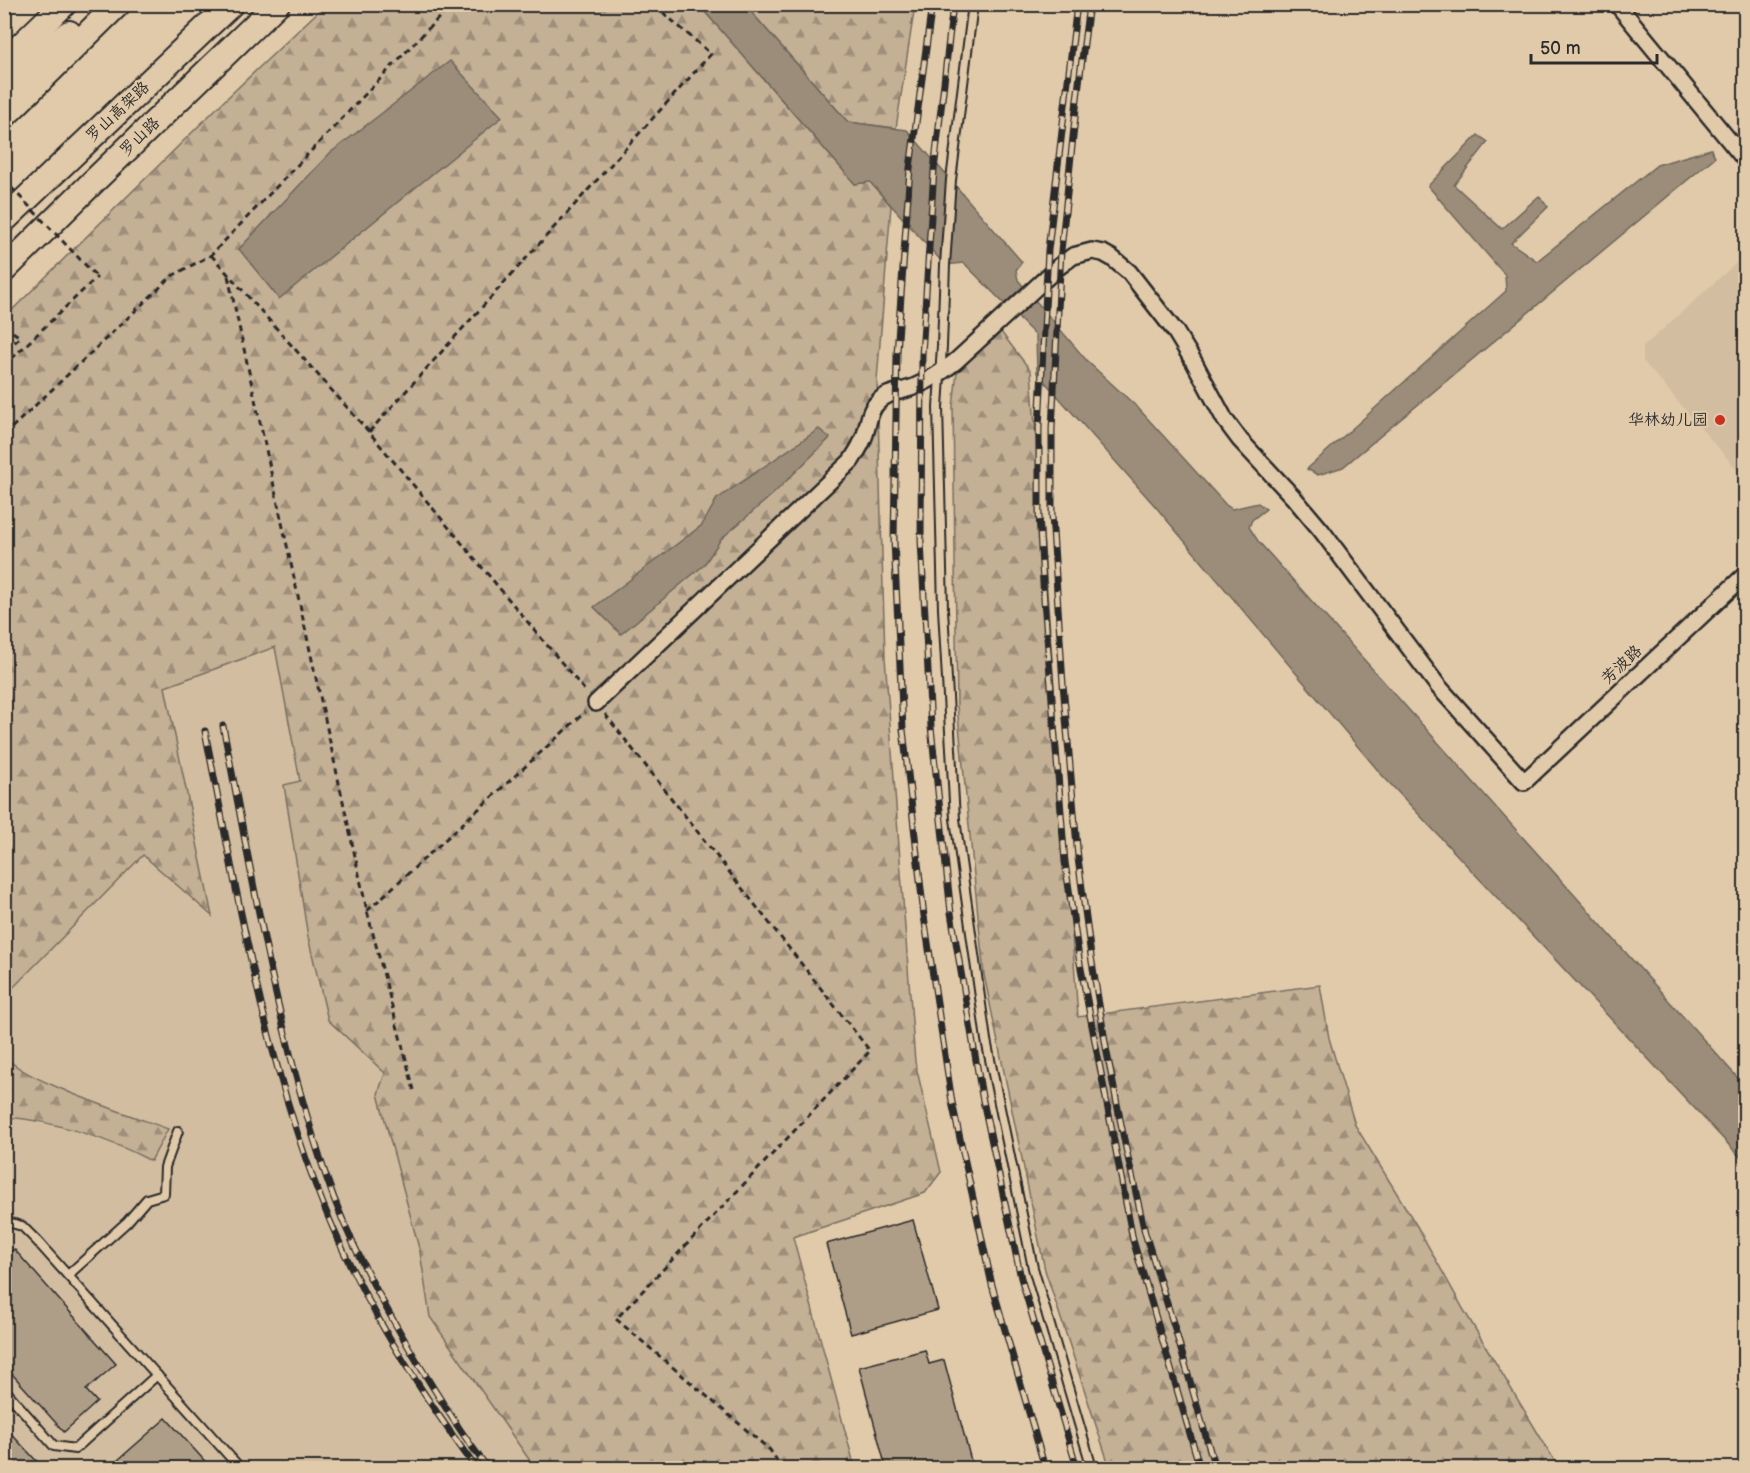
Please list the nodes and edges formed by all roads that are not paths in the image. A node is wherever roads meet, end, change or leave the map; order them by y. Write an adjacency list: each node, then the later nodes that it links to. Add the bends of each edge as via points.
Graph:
1 (64, 4): 8 (main road)
2 (103, 4): 9 (main road)
3 (118, 4): 10 (main road)
4 (231, 4): 12 (main road, 罗山高架路)
5 (277, 4): 13 (main road, 罗山路)
6 (974, 4): 14 (lane, via 951,180)
7 (1617, 4): 11 (street)
8 (4, 62)
9 (4, 89)
10 (4, 116)
11 (1746, 161)
12 (4, 220)
13 (4, 270)
14 (939, 375): 15 (street, 芳波路, via 1073,256 1082,252 1103,253 1122,265 1174,331 1240,440 1321,530 1438,686 1524,782); 16 (street, via 914,388 886,395 876,403 866,434 851,461); 23 (lane, via 943,609 955,819 986,1040 1033,1268)
15 (1746, 574)
16 (596, 703)
17 (178, 1131): 19 (lane, via 165,1167 164,1194 147,1199)
18 (4, 1221): 19 (lane, via 21,1226)
19 (68, 1275): 20 (lane)
20 (157, 1375): 21 (lane, via 75,1449 54,1446); 22 (lane)
21 (4, 1389)
22 (240, 1468)
23 (1092, 1468)

